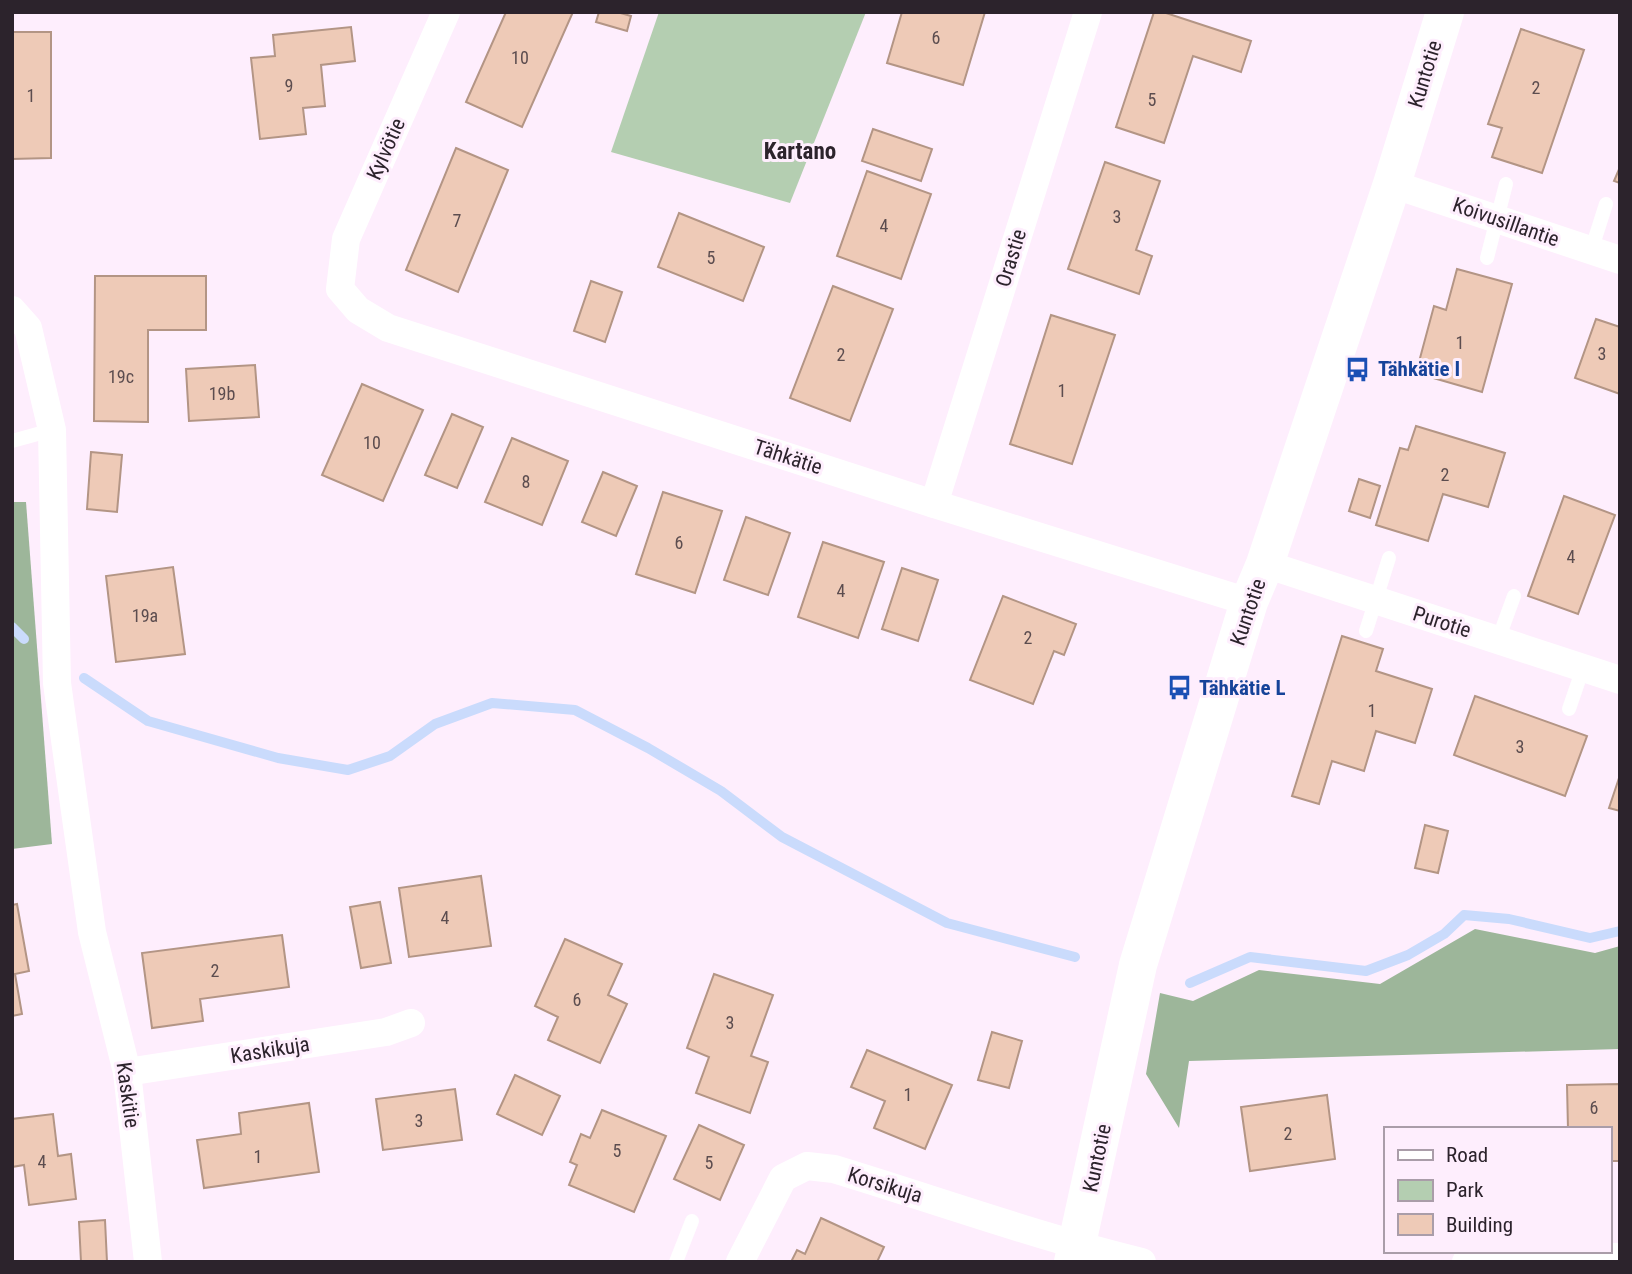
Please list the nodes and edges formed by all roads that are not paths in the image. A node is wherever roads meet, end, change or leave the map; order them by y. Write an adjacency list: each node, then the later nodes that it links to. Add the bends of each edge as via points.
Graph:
1 (446, 12): 11 (street, Kylvötie, via 346,239)
2 (1088, 12): 15 (street, Orastie)
3 (1445, 12): 4 (street, Kuntotie)
4 (1392, 184): 7 (street, Koivusillantie); 17 (street, Kuntotie)
5 (1506, 184): 7 (lane)
6 (1606, 204): 8 (lane)
7 (1496, 219): 8 (street, Koivusillantie); 9 (lane)
8 (1591, 251): 10 (street, Koivusillantie)
9 (1487, 258)
10 (1620, 261)
11 (341, 289): 15 (street, Tähkätie, via 358,310 388,328)
12 (12, 310): 13 (street, Kaskitie, via 28,328)
13 (52, 430): 14 (lane); 27 (street, Kaskitie, via 57,683 92,932)
14 (12, 441)
15 (934, 504): 20 (street, Tähkätie)
16 (1389, 558): 19 (lane)
17 (1265, 564): 19 (street, Purotie); 20 (street, Kuntotie)
18 (1514, 596): 22 (lane)
19 (1374, 600): 21 (lane); 22 (street, Purotie)
20 (1250, 602): 29 (street, Kuntotie, via 1138,965)
21 (1366, 631)
22 (1498, 640): 23 (street, Purotie)
23 (1583, 668): 24 (street, Purotie); 25 (lane)
24 (1620, 680)
25 (1569, 709)
26 (411, 1023): 27 (street, Kaskikuja, via 386,1032)
27 (127, 1072): 31 (street, Kaskitie)
28 (692, 1221): 32 (lane)
29 (1075, 1254): 33 (street, Korsikuja, via 1040,1232 834,1169 807,1166 783,1178); 34 (street, Korsikuja)
30 (1620, 1256): 35 (street, via 1503,1255)
31 (148, 1262)
32 (676, 1262)
33 (740, 1262)
34 (1142, 1262)
35 (1466, 1262)

